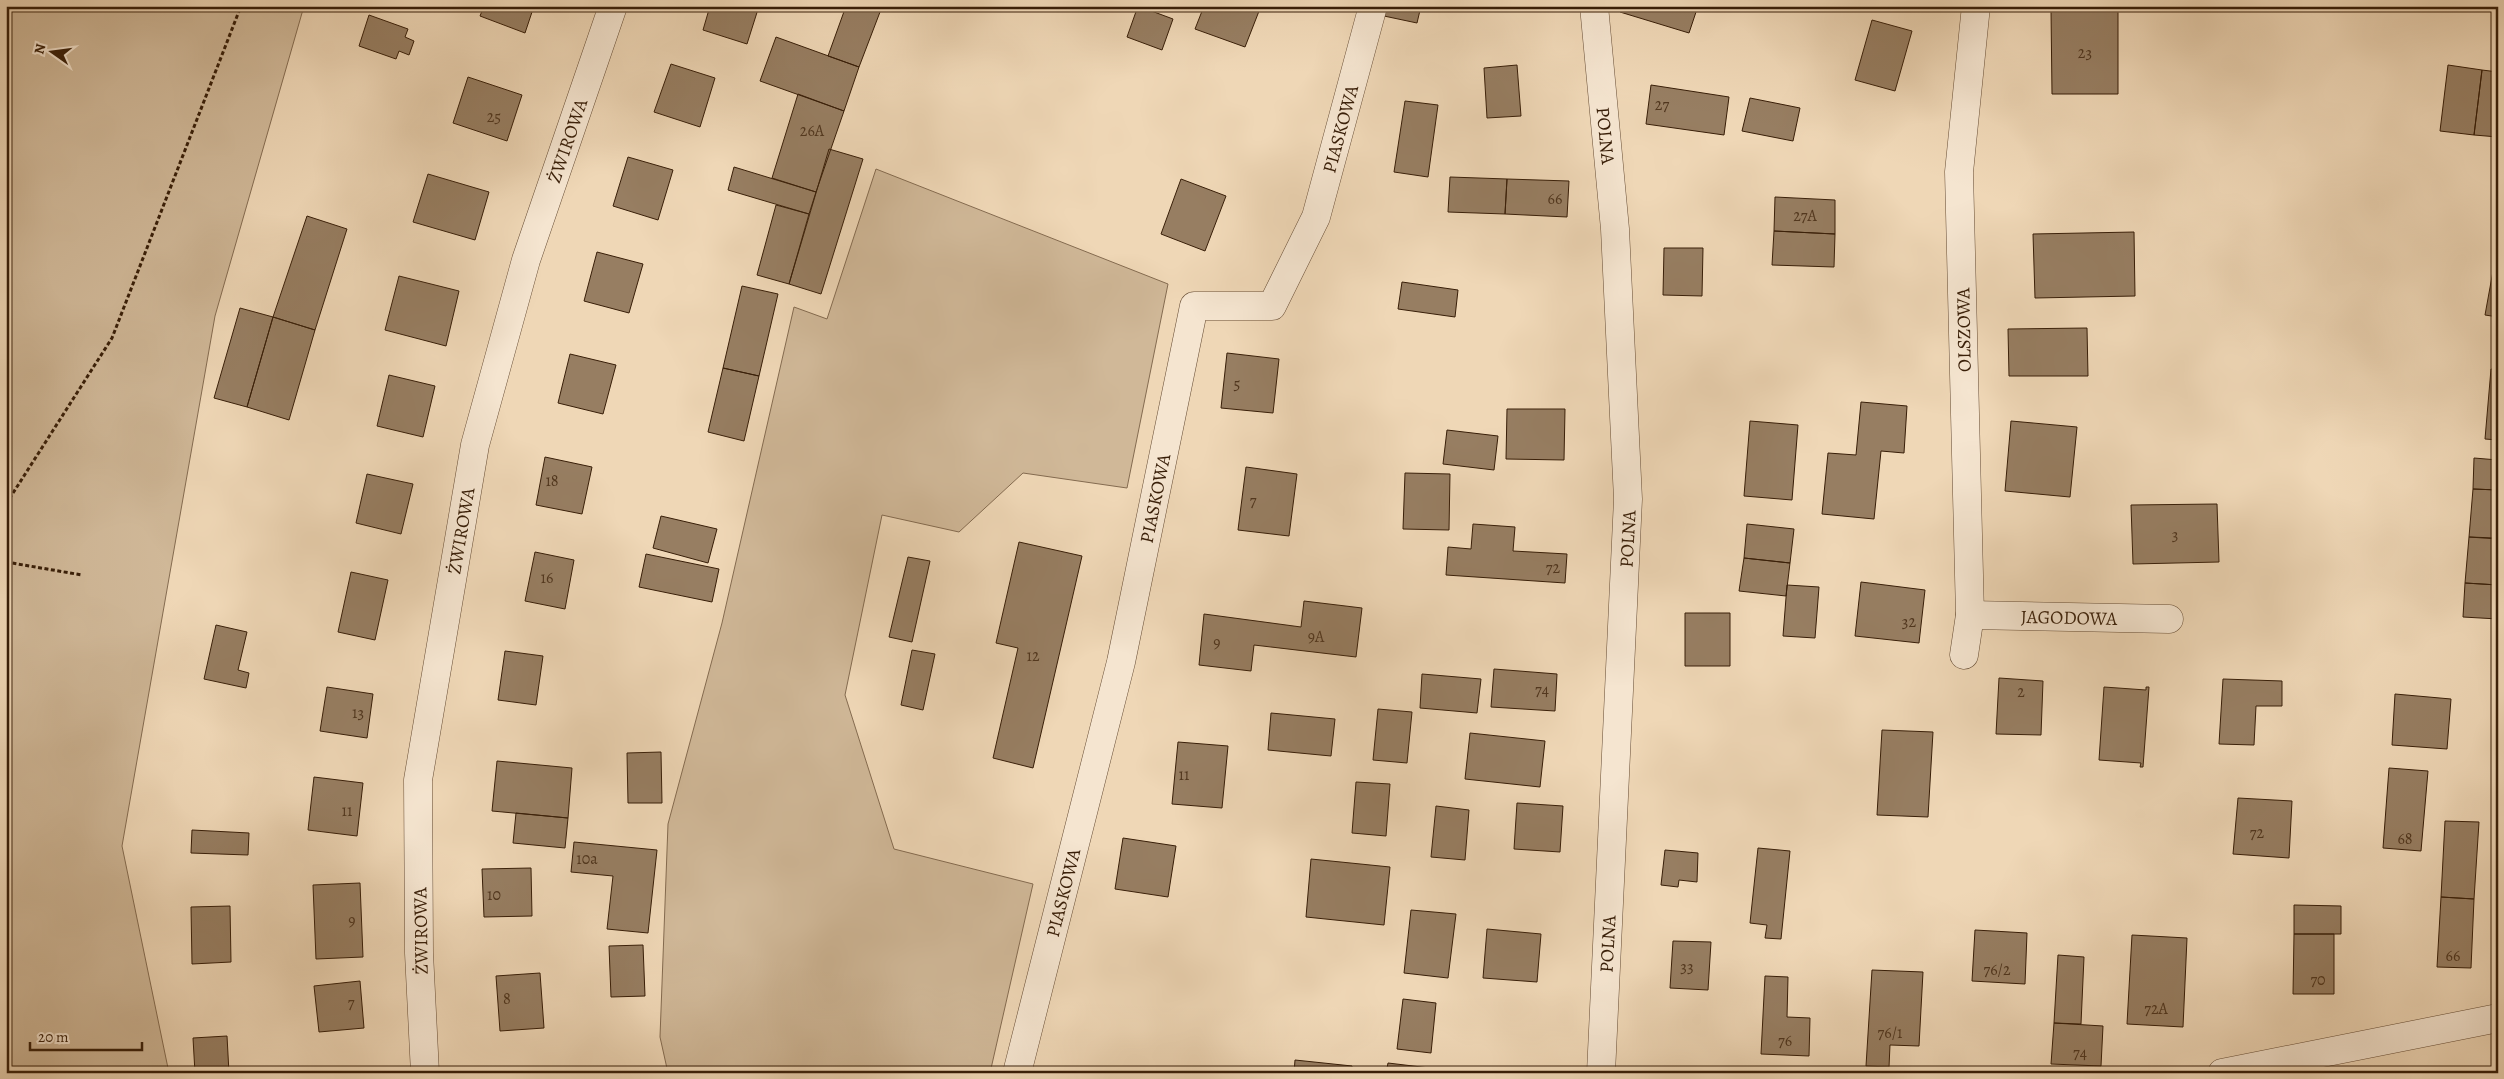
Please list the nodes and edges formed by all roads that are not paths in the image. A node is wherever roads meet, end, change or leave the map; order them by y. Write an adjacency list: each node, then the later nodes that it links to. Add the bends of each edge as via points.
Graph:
1 (614, 6): 9 (street, ŻWIROWA, via 526,260 471,464 418,780 419,953)
2 (1373, 6): 10 (street, PIASKOWA, via 1316,217 1272,306 1194,306 1121,662)
3 (1594, 6): 11 (street, POLNA, via 1615,229 1628,499)
4 (1976, 6): 5 (street, OLSZOWA, via 1958,172)
5 (1970, 615): 6 (street, JAGODOWA); 7 (street, OLSZOWA)
6 (2169, 619)
7 (1964, 655)
8 (2498, 1018): 12 (street)
9 (424, 1073)
10 (1017, 1073)
11 (1601, 1073)
12 (2222, 1073)

